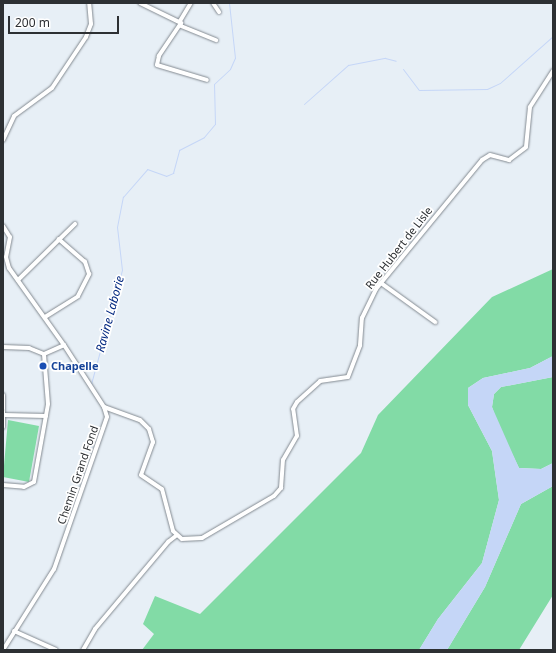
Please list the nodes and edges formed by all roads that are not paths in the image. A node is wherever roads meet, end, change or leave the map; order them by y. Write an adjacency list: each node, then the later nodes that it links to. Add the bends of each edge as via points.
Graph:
1 (89, 3): 11 (street, via 91,24 86,37 52,88 14,116)
2 (140, 3): 6 (street)
3 (191, 3): 6 (street)
4 (213, 3): 5 (street)
5 (218, 12)
6 (180, 20): 7 (street)
7 (181, 26): 8 (street); 10 (street, via 157,64)
8 (216, 40)
9 (553, 71): 16 (street, Rue Hubert de Lisle, via 530,108 526,147 509,160 490,155 482,160)
10 (207, 80)
11 (3, 140)
12 (75, 224): 14 (street)
13 (3, 226): 15 (street, via 10,237 6,261)
14 (59, 239): 15 (street); 17 (street, via 85,262 89,274 78,296)
15 (18, 280): 17 (street)
16 (381, 283): 18 (street); 28 (street, Rue Hubert de Lisle, via 362,318 360,345 348,377 320,381 294,406 298,431 283,460 278,492 197,540 185,540)
17 (45, 317): 19 (street)
18 (435, 322)
19 (64, 345): 21 (street); 23 (street)
20 (3, 347): 21 (street, via 29,348)
21 (44, 354): 25 (street)
22 (3, 395): 24 (street)
23 (104, 407): 28 (street, via 140,420 152,434 152,447 140,473 143,479 163,490); 29 (street, Chemin Grand Fond, via 107,417 103,431 54,569)
24 (3, 411): 25 (street); 26 (street)
25 (46, 416): 27 (street, via 34,482 24,487)
26 (3, 427)
27 (3, 485)
28 (177, 535): 32 (street, via 168,542 95,628)
29 (14, 631): 30 (street, Chemin Grand Fond); 31 (street)
30 (3, 650)
31 (56, 650)
32 (83, 650)

